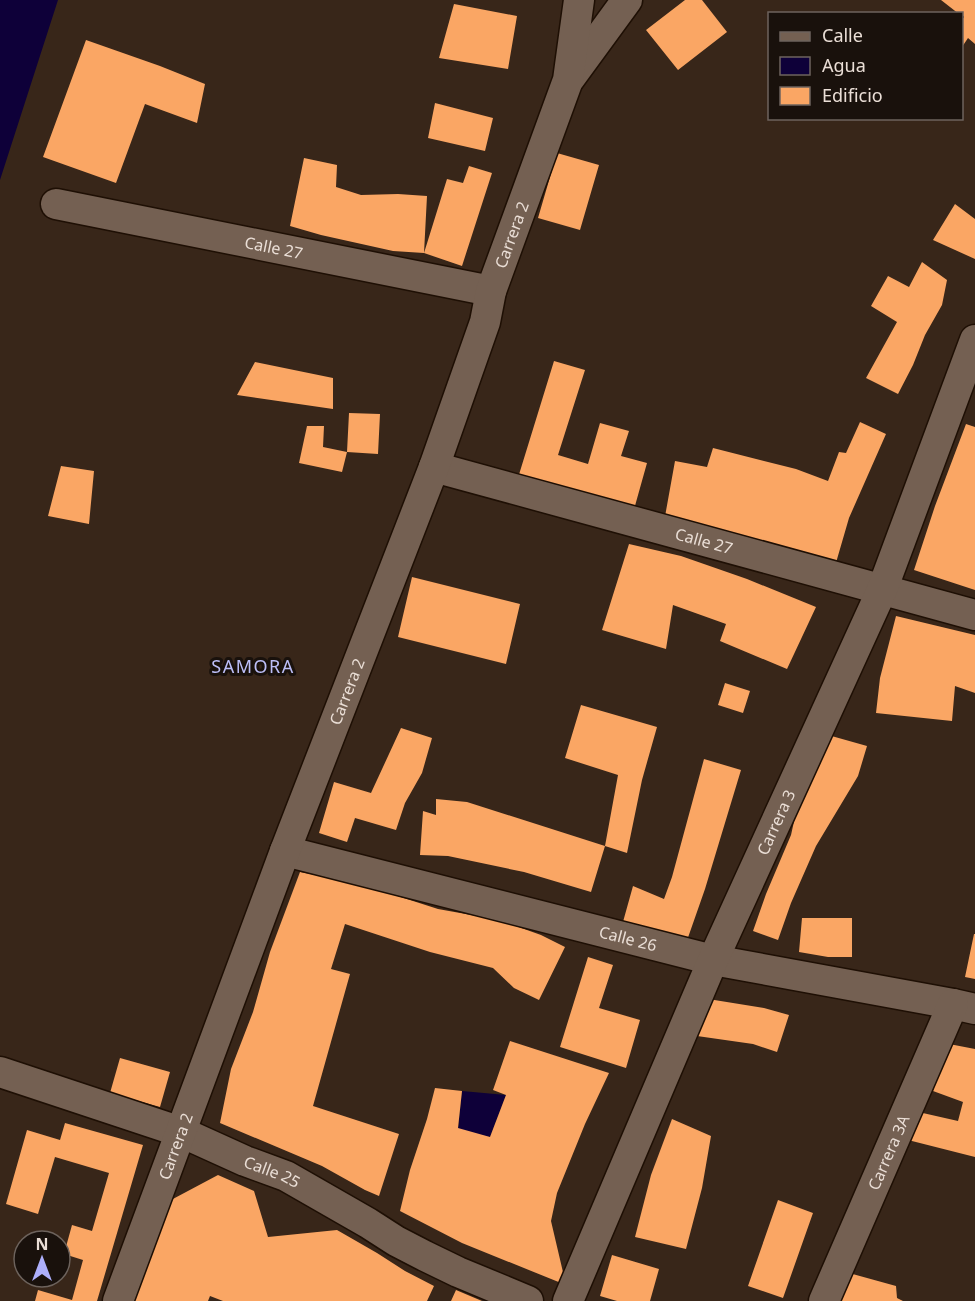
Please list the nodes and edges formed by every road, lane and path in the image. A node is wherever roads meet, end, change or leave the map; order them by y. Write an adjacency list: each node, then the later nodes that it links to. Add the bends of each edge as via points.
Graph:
1 (579, 0): 3 (street)
2 (627, 0): 3 (street)
3 (568, 80): 5 (street, Carrera 2)
4 (56, 204): 5 (street, Calle 27)
5 (491, 291): 7 (street, Carrera 2, via 485,322)
6 (975, 340): 8 (street, Carrera 3)
7 (434, 467): 8 (street, Calle 27); 10 (street, Carrera 2)
8 (882, 590): 9 (street, Calle 27); 11 (street, Carrera 3)
9 (975, 615)
10 (285, 851): 11 (street, Calle 26); 14 (street, Carrera 2)
11 (713, 960): 12 (street, Calle 26); 17 (street, Carrera 3)
12 (964, 1006): 18 (street, Carrera 3A)
13 (0, 1072): 14 (street, Calle 25)
14 (181, 1132): 15 (street, Carrera 2); 16 (street, Calle 25, via 286,1176 425,1256)
15 (118, 1301)
16 (528, 1301)
17 (568, 1301)
18 (824, 1301)

